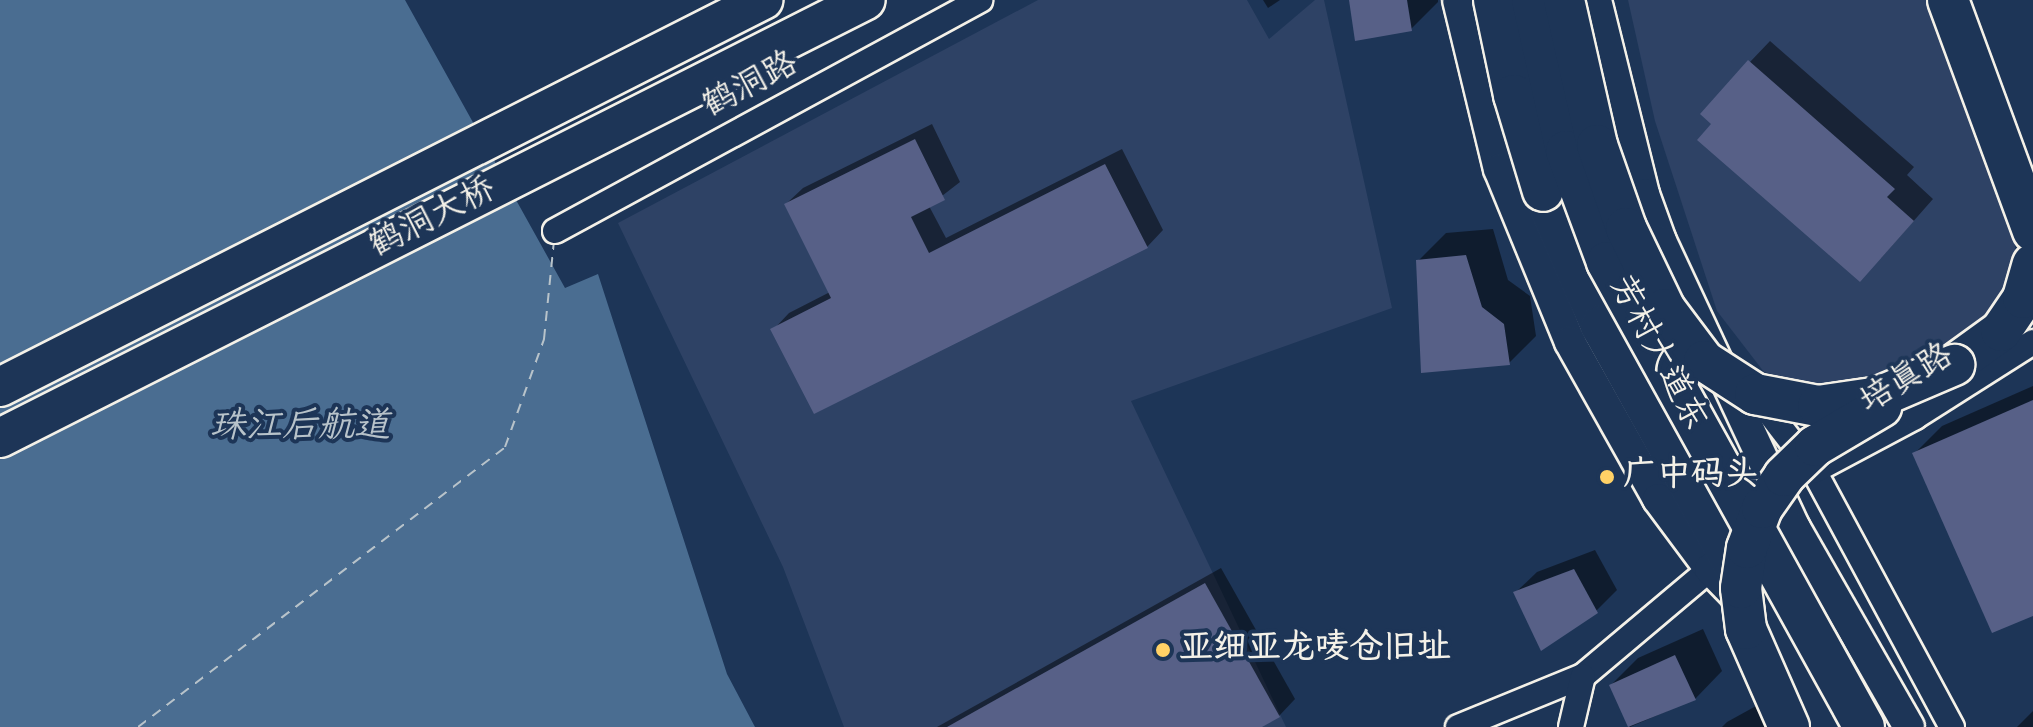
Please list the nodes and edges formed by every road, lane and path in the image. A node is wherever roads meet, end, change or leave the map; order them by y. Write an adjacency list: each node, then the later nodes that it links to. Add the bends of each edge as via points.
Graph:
1 (763, 0): 16 (main road, 鹤洞大桥)
2 (866, 0): 17 (main road, 鹤洞大桥)
3 (980, 0): 10 (street, 鹤洞路)
4 (1458, 0): 19 (street, 芳村大道东, via 1499,169 1537,269 1608,416 1658,499)
5 (1494, 0): 20 (highway, 芳村大道东, bridge, via 1514,95 1543,191 1601,326)
6 (1532, 0): 26 (highway, 芳村大道东, bridge, via 1566,151 1607,262)
7 (1564, 0): 15 (highway, bridge, via 1597,145 1626,228 1671,319 1704,361 1755,394 1818,406 1879,397)
8 (1596, 0): 13 (street, 芳村大道东, via 1644,194)
9 (1948, 0): 11 (highway)
10 (555, 231)
11 (2033, 231)
12 (2033, 264): 15 (highway, via 2023,298 2007,323)
13 (1692, 313): 18 (street); 27 (street, 芳村大道东, via 1795,528)
14 (2033, 342): 18 (street, 培真路, via 1915,417)
15 (1954, 365): 24 (highway, bridge, via 1815,446 1772,491 1754,526 1743,568 1744,619 1761,674)
16 (0, 387)
17 (0, 438)
18 (1814, 471): 28 (street)
19 (1710, 569): 20 (street, 芳村大道东); 21 (street)
20 (1769, 629): 25 (highway, 芳村大道东)
21 (1583, 676): 22 (street); 23 (street)
22 (1458, 727)
23 (1571, 727)
24 (1789, 727)
25 (1824, 727)
26 (1864, 727)
27 (1909, 727)
28 (1952, 727)

